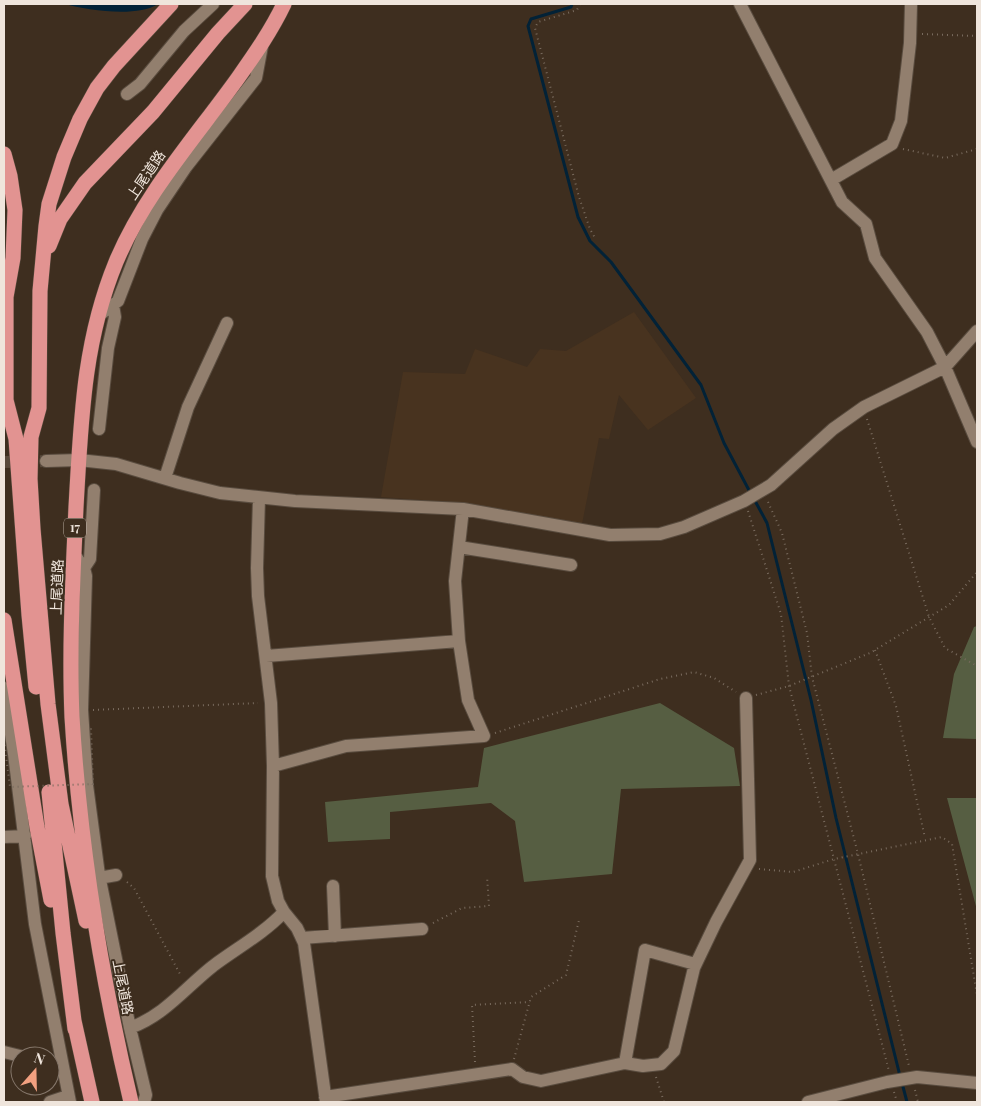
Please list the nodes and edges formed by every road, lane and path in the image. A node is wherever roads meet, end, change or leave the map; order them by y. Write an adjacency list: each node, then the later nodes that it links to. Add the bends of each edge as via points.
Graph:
1 (171, 4): 18 (highway, via 114,66 80,119 49,204)
2 (213, 4): 11 (street)
3 (245, 4): 18 (highway, via 153,112 85,183 60,219)
4 (284, 4): 10 (highway, 上尾道路 / 17)
5 (580, 4): 17 (path, via 577,10 538,22 535,28 578,198)
6 (740, 4): 15 (street)
7 (911, 4): 8 (street)
8 (910, 34): 9 (path); 12 (street, via 901,121 892,144)
9 (977, 36)
10 (262, 44): 20 (street, via 256,78 156,210 118,301); 21 (highway, 上尾道路 / 17, via 144,206 117,260)
11 (127, 94)
12 (888, 146): 13 (path, via 945,158); 15 (street)
13 (977, 149)
14 (4, 154): 19 (highway, via 15,210)
15 (831, 180): 24 (street, via 842,202 866,224 875,258 928,332)
16 (4, 228): 19 (highway)
17 (595, 238)
18 (44, 257): 79 (highway, via 40,292 38,408 31,437 30,479 46,676 63,814 92,951)
19 (13, 258): 77 (highway, via 6,296 6,400 16,439 29,615)
20 (113, 305): 21 (street); 26 (street, via 115,317 108,348)
21 (98, 316): 28 (highway, 上尾道路 / 17, via 84,383)
22 (227, 323): 30 (street, via 188,407)
23 (977, 331): 24 (street)
24 (945, 367): 25 (street); 27 (street)
25 (864, 407): 32 (street, via 833,429); 41 (path)
26 (99, 429)
27 (977, 442)
28 (79, 460): 29 (street); 30 (street, via 116,464); 37 (highway, 上尾道路 / 17)
29 (46, 461)
30 (165, 478): 33 (street, via 220,493)
31 (94, 490): 39 (street, via 90,559)
32 (762, 490): 34 (street); 47 (path, via 782,533 807,633)
33 (259, 498): 35 (street); 45 (street, via 258,586)
34 (744, 501): 35 (street, via 660,534 610,536); 48 (path, via 781,614)
35 (463, 509): 36 (street)
36 (459, 547): 38 (street); 43 (street, via 455,581)
37 (74, 554): 39 (street); 79 (highway, 上尾道路 / 17, via 72,716 80,820)
38 (571, 565)
39 (84, 568): 52 (street)
40 (977, 572): 41 (path, via 949,605)
41 (929, 617): 44 (path); 46 (path, via 945,648)
42 (4, 620): 77 (highway, via 37,828)
43 (459, 641): 45 (street); 54 (street, via 468,700)
44 (875, 650): 47 (path); 59 (path, via 896,706)
45 (266, 656): 51 (street)
46 (977, 666)
47 (812, 677): 48 (path); 60 (path)
48 (789, 686): 50 (path); 61 (path)
49 (4, 688): 57 (street)
50 (746, 698): 54 (path, via 714,678 694,672 660,679); 62 (street, via 750,860)
51 (271, 702): 52 (path); 56 (street)
52 (82, 710): 65 (street, via 87,785)
53 (91, 728): 55 (path, bridge, via 93,784 10,787)
54 (484, 736): 56 (street, via 346,746)
55 (4, 740)
56 (273, 766): 67 (street, via 272,876)
57 (25, 836): 58 (street); 78 (street)
58 (4, 837)
59 (925, 839): 60 (path); 74 (path, via 942,836 952,844)
60 (858, 854): 61 (path); 85 (path)
61 (834, 859): 62 (path, via 793,872); 86 (path)
62 (746, 868): 72 (street)
63 (116, 875): 65 (street); 73 (path, via 134,888)
64 (487, 876): 69 (path, via 489,906 462,908)
65 (99, 878): 76 (street)
66 (333, 886): 70 (street)
67 (284, 912): 71 (street); 73 (street)
68 (579, 920): 75 (path, via 566,975 531,997)
69 (422, 929): 70 (street)
70 (335, 936): 71 (street)
71 (302, 938): 89 (street)
72 (696, 964): 80 (street, via 645,950); 81 (street, via 674,1051 661,1064)
73 (188, 989): 76 (street, via 139,1025)
74 (977, 995)
75 (530, 1002): 82 (path); 83 (path, via 472,1005)
76 (130, 1028): 92 (street, via 146,1095)
77 (75, 1029): 91 (highway)
78 (53, 1046)
79 (121, 1063): 92 (highway, 上尾道路 / 17)
80 (626, 1063): 81 (street); 82 (street, via 541,1081 523,1077)
81 (653, 1065): 93 (path)
82 (512, 1069): 83 (street)
83 (475, 1074): 89 (street)
84 (60, 1075): 88 (street)
85 (912, 1078): 86 (street); 87 (street); 96 (path)
86 (892, 1081): 94 (street); 95 (path)
87 (977, 1083)
88 (69, 1099): 90 (street)
89 (325, 1100)
90 (50, 1102)
91 (92, 1102)
92 (142, 1102)
93 (664, 1102)
94 (808, 1102)
95 (897, 1102)
96 (918, 1102)

